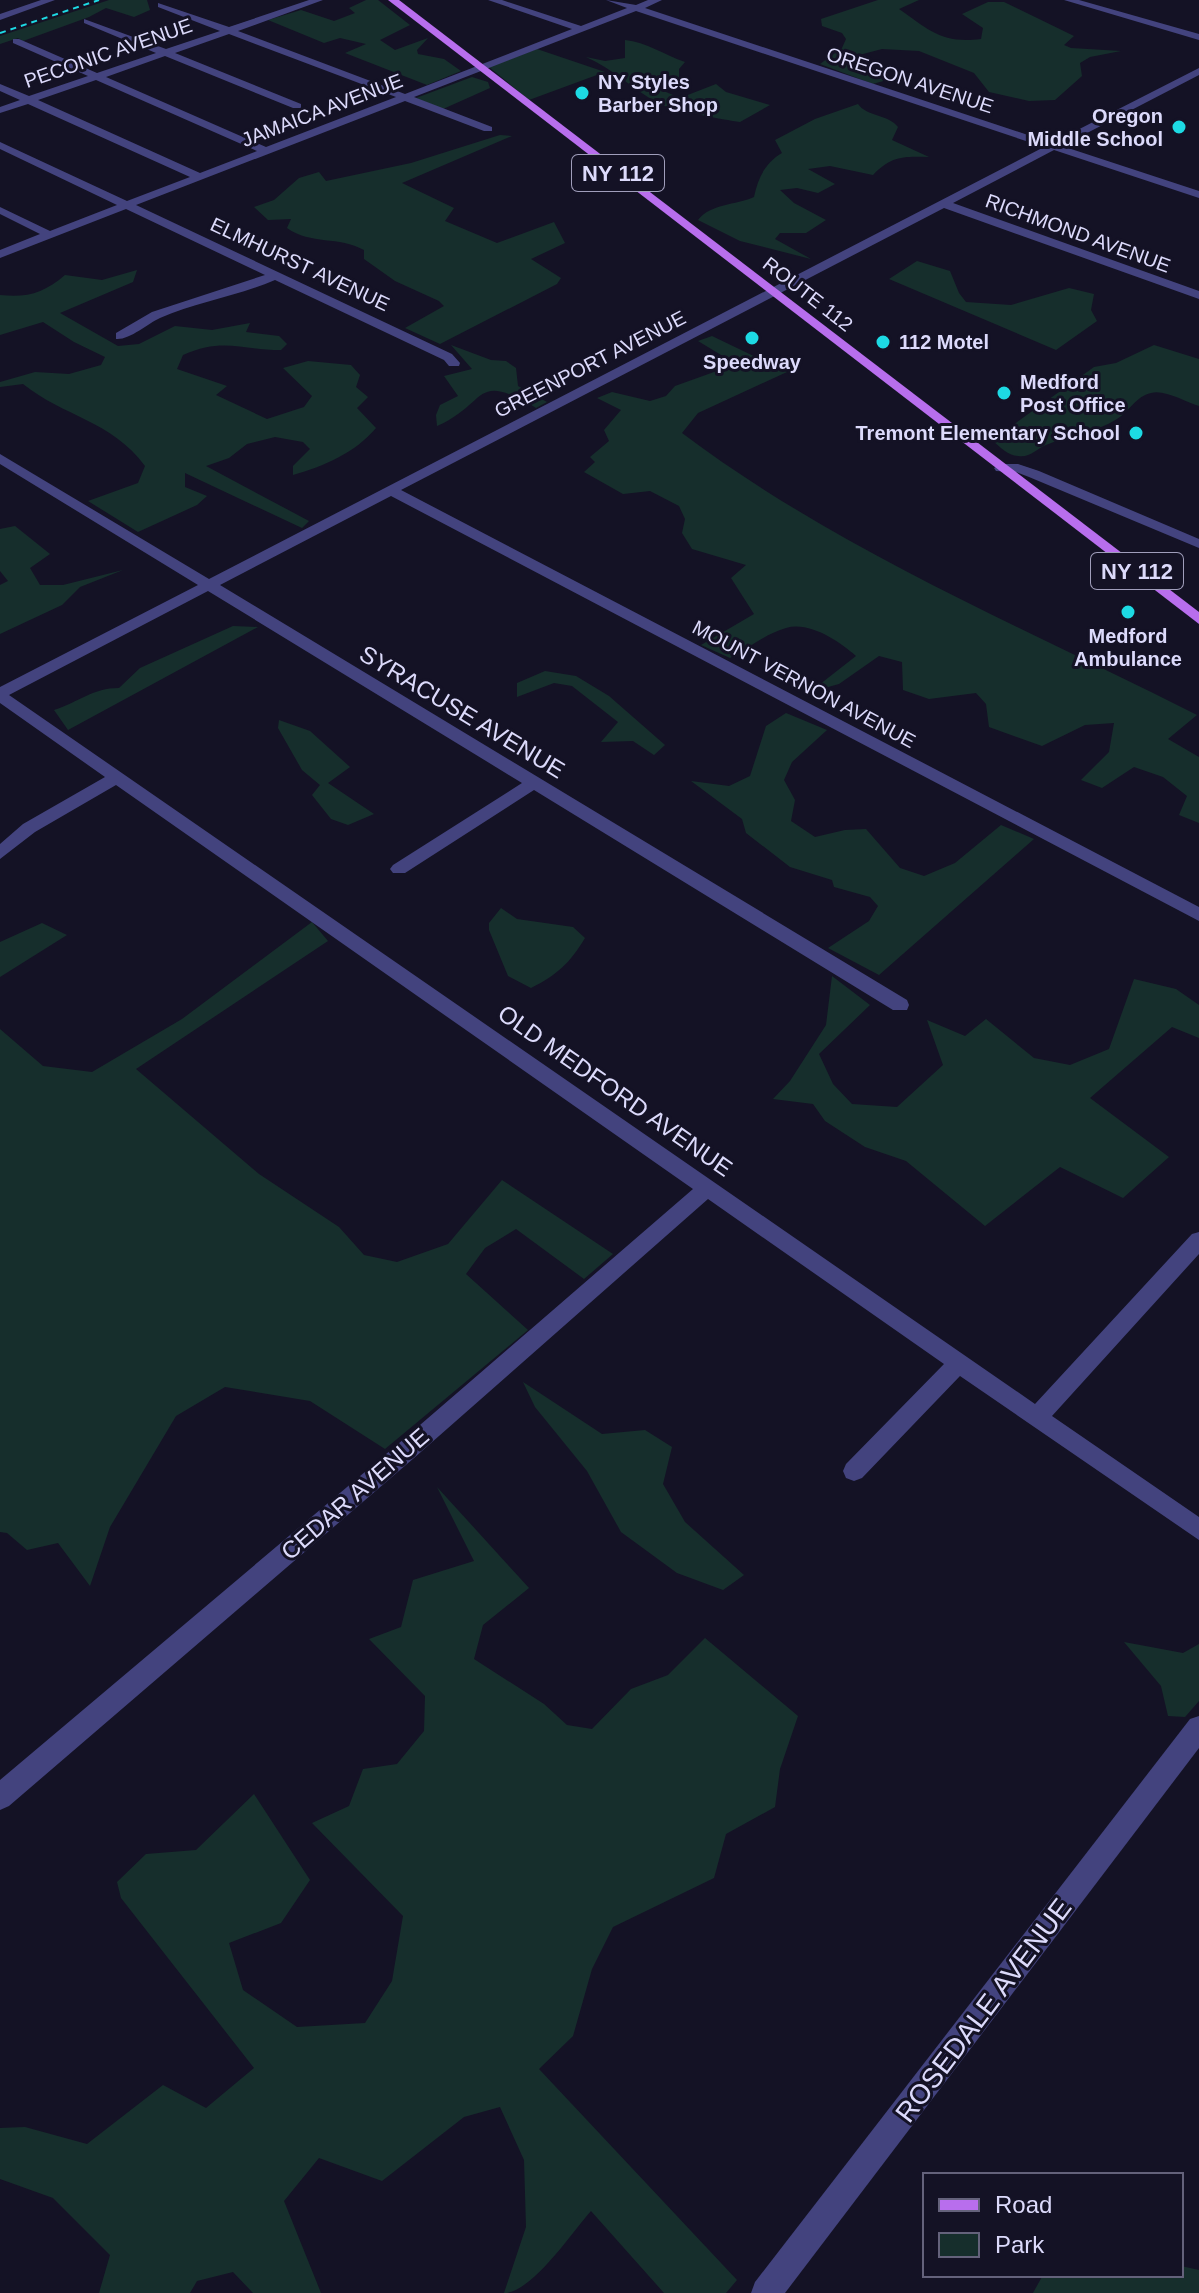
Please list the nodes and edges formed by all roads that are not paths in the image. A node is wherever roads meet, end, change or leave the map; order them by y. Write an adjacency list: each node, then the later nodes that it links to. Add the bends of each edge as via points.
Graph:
1 (50, 0): 12 (street)
2 (318, 0): 11 (street, PECONIC AVENUE)
3 (393, 0): 19 (main road, ROUTE 112 / NY 112)
4 (493, 0): 14 (street)
5 (611, 0): 10 (street, OREGON AVENUE)
6 (657, 0): 10 (street, JAMAICA AVENUE)
7 (1069, 0): 16 (street)
8 (161, 5): 15 (street)
9 (276, 5): 11 (street)
10 (636, 8): 14 (street, JAMAICA AVENUE); 29 (street, OREGON AVENUE)
11 (289, 10): 15 (street, PECONIC AVENUE)
12 (0, 17)
13 (87, 21): 18 (street)
14 (581, 29): 19 (street, JAMAICA AVENUE)
15 (229, 31): 18 (street, PECONIC AVENUE); 23 (street)
16 (1199, 37)
17 (16, 41): 21 (street)
18 (165, 53): 21 (street, PECONIC AVENUE); 25 (street)
19 (481, 68): 23 (street, JAMAICA AVENUE); 39 (main road, ROUTE 112 / NY 112)
20 (1199, 71): 29 (street, GREENPORT AVENUE)
21 (98, 76): 24 (street, PECONIC AVENUE); 30 (street)
22 (0, 87): 24 (street)
23 (403, 97): 27 (street); 30 (street, JAMAICA AVENUE)
24 (27, 100): 26 (street, PECONIC AVENUE); 31 (street)
25 (297, 106)
26 (0, 110)
27 (488, 129)
28 (0, 145): 34 (street, ELMHURST AVENUE)
29 (1053, 147): 32 (street, OREGON AVENUE); 33 (street, GREENPORT AVENUE)
30 (266, 151): 31 (street, JAMAICA AVENUE)
31 (200, 177): 34 (street, JAMAICA AVENUE)
32 (1199, 195)
33 (944, 204): 39 (street, GREENPORT AVENUE); 40 (street, RICHMOND AVENUE)
34 (127, 205): 36 (street, JAMAICA AVENUE); 38 (street, ELMHURST AVENUE)
35 (0, 210): 36 (street)
36 (50, 235): 37 (street, JAMAICA AVENUE)
37 (0, 254)
38 (276, 275): 41 (street, via 151,318); 42 (street, ELMHURST AVENUE)
39 (772, 291): 44 (main road, ROUTE 112 / NY 112); 45 (street, GREENPORT AVENUE)
40 (1199, 295)
41 (120, 336)
42 (454, 363)
43 (0, 458): 47 (street, SYRACUSE AVENUE)
44 (1001, 468): 46 (street, via 1034,474); 48 (main road, ROUTE 112 / NY 112)
45 (390, 490): 47 (street, GREENPORT AVENUE); 54 (street, MOUNT VERNON AVENUE)
46 (1199, 544)
47 (208, 585): 49 (street, GREENPORT AVENUE); 51 (street, SYRACUSE AVENUE)
48 (1199, 619)
49 (0, 695): 50 (street, OLD MEDFORD AVENUE)
50 (117, 777): 52 (street, via 29,828); 56 (street, OLD MEDFORD AVENUE)
51 (533, 783): 53 (street); 55 (street, SYRACUSE AVENUE)
52 (0, 853)
53 (399, 869)
54 (1199, 915)
55 (900, 1005)
56 (707, 1188): 58 (street, OLD MEDFORD AVENUE); 63 (street, CEDAR AVENUE)
57 (1199, 1240): 59 (street)
58 (959, 1363): 59 (street, OLD MEDFORD AVENUE); 60 (street)
59 (1037, 1417): 61 (street, OLD MEDFORD AVENUE)
60 (854, 1471)
61 (1199, 1530)
62 (1199, 1728): 64 (street, ROSEDALE AVENUE)
63 (0, 1797)
64 (766, 2293)

